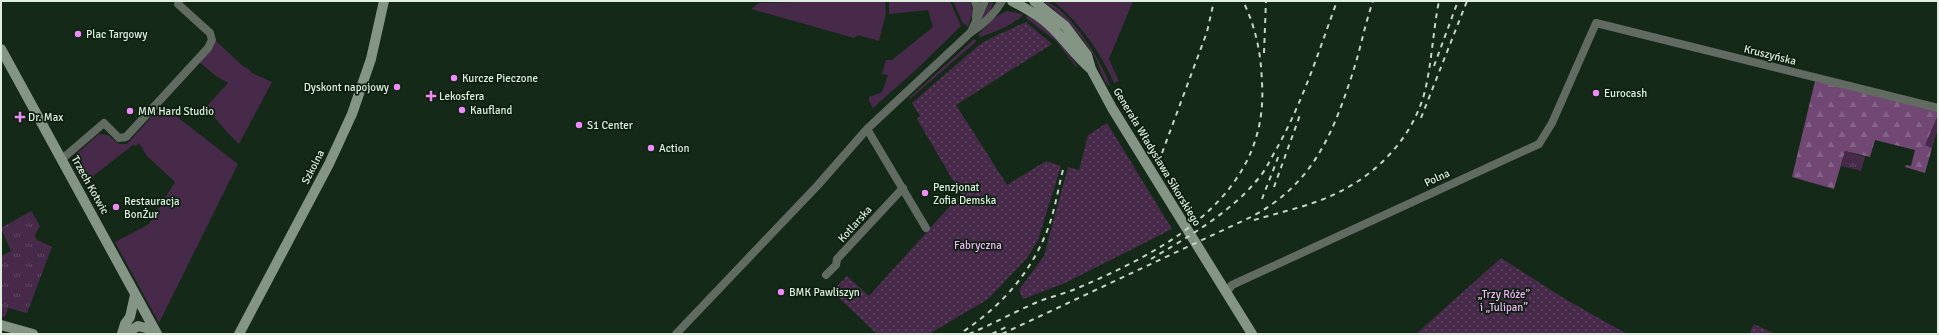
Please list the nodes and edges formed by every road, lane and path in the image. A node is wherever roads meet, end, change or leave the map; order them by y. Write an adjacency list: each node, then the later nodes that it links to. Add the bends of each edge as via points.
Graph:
1 (179, 1): 15 (street, via 178,4 210,33 212,40 208,48 126,136 119,138 104,123)
2 (384, 1): 28 (street, Szkolna, via 359,98 329,164)
3 (975, 1): 8 (street)
4 (985, 1): 8 (street)
5 (1002, 1): 10 (street, via 982,25)
6 (1012, 1): 12 (street, Generała Władysława Sikorskiego, via 1050,25)
7 (1034, 1): 12 (street, Generała Władysława Sikorskiego, via 1076,39 1087,55)
8 (975, 23): 10 (street)
9 (1596, 24): 13 (street, Kruszyńska); 19 (street, Polna, via 1552,123 1539,144 1232,285)
10 (970, 33): 14 (street)
11 (1, 49): 15 (street, Trzech Kotwic)
12 (1087, 66): 19 (street, Generała Władysława Sikorskiego)
13 (1938, 108)
14 (867, 129): 16 (street); 29 (street, via 818,185)
15 (62, 160): 20 (street, Trzech Kotwic)
16 (903, 188): 17 (street); 18 (street, Kotlarska, via 837,259 836,265)
17 (926, 228)
18 (826, 275)
19 (1226, 293): 30 (street, Generała Władysława Sikorskiego)
20 (135, 295): 21 (street, Trzech Kotwic); 22 (street)
21 (146, 314): 22 (street, via 135,314); 24 (street, Trzech Kotwic)
22 (130, 317): 26 (street)
23 (1, 325): 25 (street)
24 (156, 332): 27 (street, via 138,326)
25 (33, 334)
26 (122, 334)
27 (125, 334)
28 (239, 334)
29 (676, 334)
30 (1252, 334)

